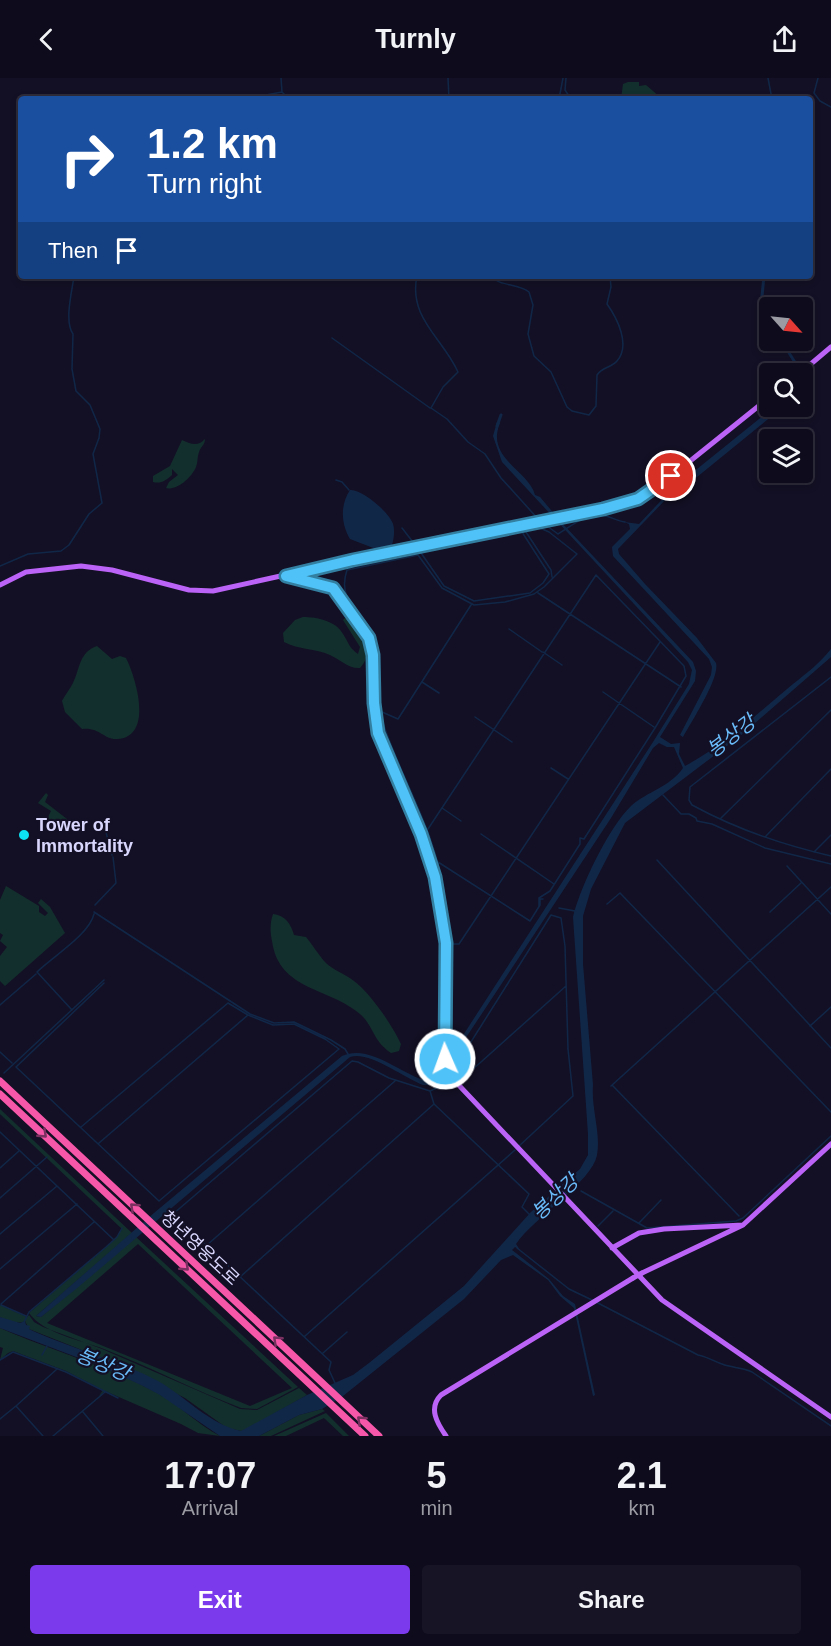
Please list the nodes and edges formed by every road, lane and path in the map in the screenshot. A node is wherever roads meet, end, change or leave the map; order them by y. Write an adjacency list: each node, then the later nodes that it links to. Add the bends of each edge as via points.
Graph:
1 (831, 347): 2 (main road)
2 (812, 363)
3 (759, 406): 4 (main road, via 638,499)
4 (286, 576): 5 (main road, via 204,591 170,587 112,570 71,566 26,572); 10 (main road, via 333,588 369,638 378,733 435,877 446,943 445,1059 453,1079)
5 (0, 585)
6 (0, 1081): 13 (highway, 청년영웅도로, one-way to 6)
7 (0, 1094): 12 (highway, 청년영웅도로, one-way to 12)
8 (831, 1144): 9 (main road)
9 (743, 1225): 10 (main road, via 639,1233); 14 (main road, bridge, via 633,1278 439,1397 435,1414)
10 (614, 1250): 11 (main road, via 662,1300)
11 (831, 1417)
12 (366, 1436)
13 (379, 1436)
14 (446, 1436)

